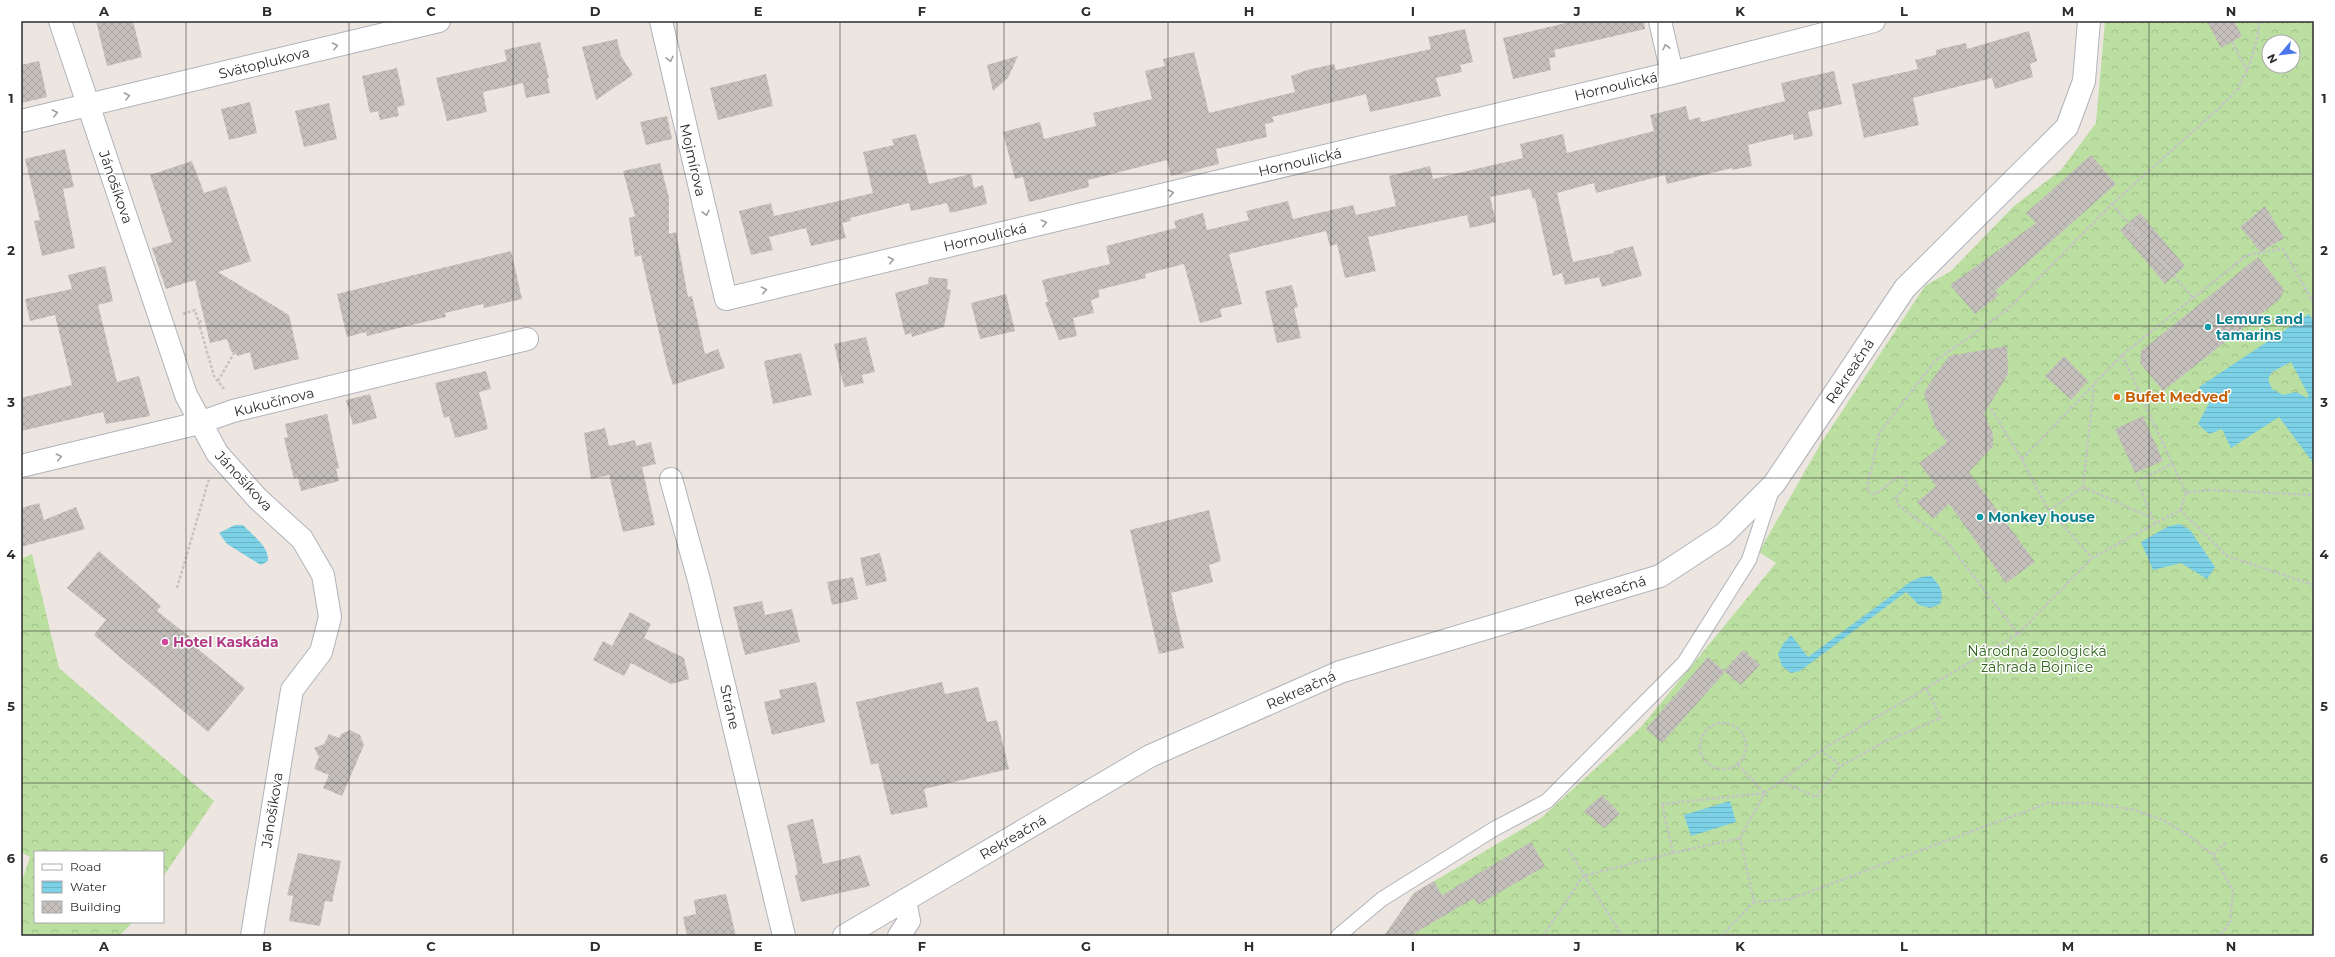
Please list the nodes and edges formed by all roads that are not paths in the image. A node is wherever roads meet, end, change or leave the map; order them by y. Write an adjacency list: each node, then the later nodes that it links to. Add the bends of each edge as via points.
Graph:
1 (60, 21): 8 (street, Jánošíkova)
2 (439, 21): 8 (street, Svätoplukova, one-way to 2)
3 (660, 21): 10 (street, Mojmírova, one-way to 10)
4 (1660, 21): 7 (street, one-way to 4)
5 (1874, 21): 7 (street, Hornoulická)
6 (2089, 21): 15 (street, Rekreačná, via 2084,81 2067,127 1905,288)
7 (1672, 73): 10 (street, Hornoulická, one-way to 7)
8 (89, 105): 9 (street, Svätoplukova, one-way to 8); 12 (street, Jánošíkova, via 186,395)
9 (21, 121)
10 (726, 299)
11 (527, 339): 12 (street, Kukučínova, via 233,411)
12 (199, 423): 13 (street, Kukučínova, one-way to 12); 17 (street, Jánošíkova, via 217,453 258,499 302,539 323,575 330,616 321,652 292,690)
13 (21, 466)
14 (671, 479): 18 (street, Stráne, via 699,580)
15 (1774, 484): 16 (street, Rekreačná, via 1724,534 1660,576 1340,672 1150,756); 21 (lane, via 1749,560 1684,663 1547,801 1494,829 1382,899)
16 (905, 900): 19 (street, Rekreačná); 20 (street, via 909,921)
17 (252, 936)
18 (784, 936)
19 (844, 936)
20 (899, 936)
21 (1338, 936)

